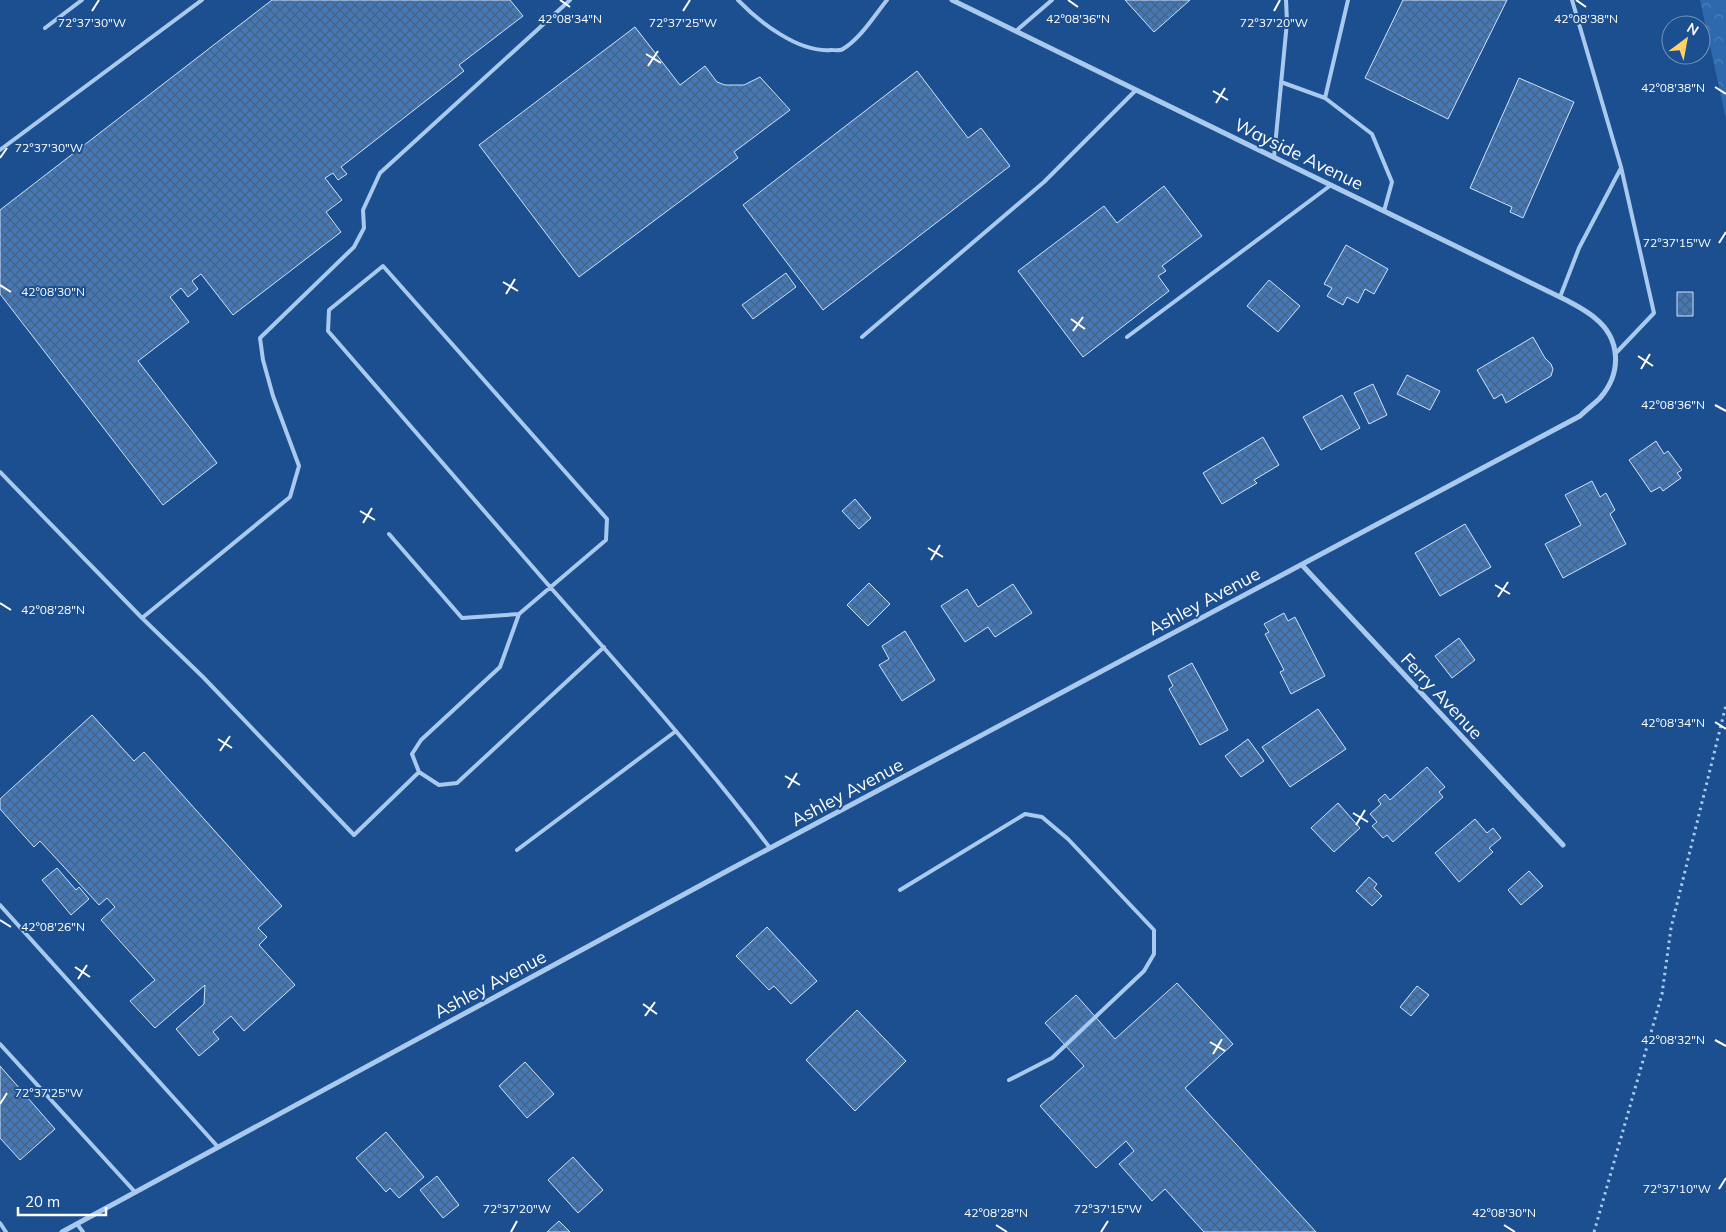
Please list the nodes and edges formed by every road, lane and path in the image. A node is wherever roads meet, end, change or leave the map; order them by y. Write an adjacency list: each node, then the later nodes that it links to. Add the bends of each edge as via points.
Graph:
1 (82, 0): 11 (lane)
2 (202, 0): 16 (lane)
3 (570, 0): 30 (lane, via 380,173 363,210 364,228 354,248 260,338 273,396 298,466 290,497)
4 (738, 0): 5 (lane, via 783,36 825,51 842,50 863,31)
5 (887, 0)
6 (952, 0): 12 (street, Wayside Avenue)
7 (1052, 0): 12 (lane)
8 (1286, 0): 13 (lane)
9 (1348, 0): 15 (lane)
10 (1572, 0): 18 (lane)
11 (45, 28)
12 (1016, 31): 14 (street, Wayside Avenue)
13 (1282, 82): 15 (lane); 17 (lane)
14 (1136, 90): 17 (street, Wayside Avenue); 22 (lane, via 1044,182)
15 (1325, 98): 20 (lane, via 1372,134 1392,182)
16 (0, 150)
17 (1274, 157): 19 (street, Wayside Avenue)
18 (1621, 167): 21 (lane, via 1579,248); 24 (lane, via 1654,312)
19 (1331, 185): 20 (street, Wayside Avenue); 23 (lane)
20 (1384, 211): 21 (street, Wayside Avenue)
21 (1560, 297): 24 (street, Wayside Avenue, via 1596,319 1612,340)
22 (862, 337)
23 (1127, 337)
24 (1616, 353): 27 (street, Ashley Avenue, via 1612,377 1601,397 1580,416)
25 (0, 472): 30 (lane)
26 (388, 534): 29 (lane, via 462,618)
27 (1302, 565): 35 (street, Ferry Avenue); 36 (street, Ashley Avenue)
28 (551, 587): 28 (lane, via 606,540 607,519 383,266 328,310 328,331); 29 (lane); 31 (lane)
29 (519, 614): 34 (lane, via 500,667 421,740 412,754)
30 (142, 618): 34 (lane, via 354,835)
31 (604, 647): 33 (lane); 34 (lane, via 457,783 439,785)
32 (1726, 705): 49 (path, via 1671,928 1662,994)
33 (676, 731): 36 (lane); 37 (lane)
34 (419, 772)
35 (1563, 845)
36 (770, 848): 42 (street, Ashley Avenue)
37 (517, 850)
38 (900, 890): 41 (lane, via 1025,814 1042,817 1068,838 1154,930 1154,954 1144,971 1052,1058)
39 (0, 905): 42 (lane)
40 (0, 1044): 43 (lane)
41 (1009, 1080)
42 (218, 1147): 43 (street, Ashley Avenue)
43 (135, 1192): 45 (street, Ashley Avenue)
44 (0, 1223): 46 (lane)
45 (77, 1224): 47 (street, Ashley Avenue); 48 (lane)
46 (6, 1232)
47 (62, 1232)
48 (83, 1232)
49 (1594, 1232)

